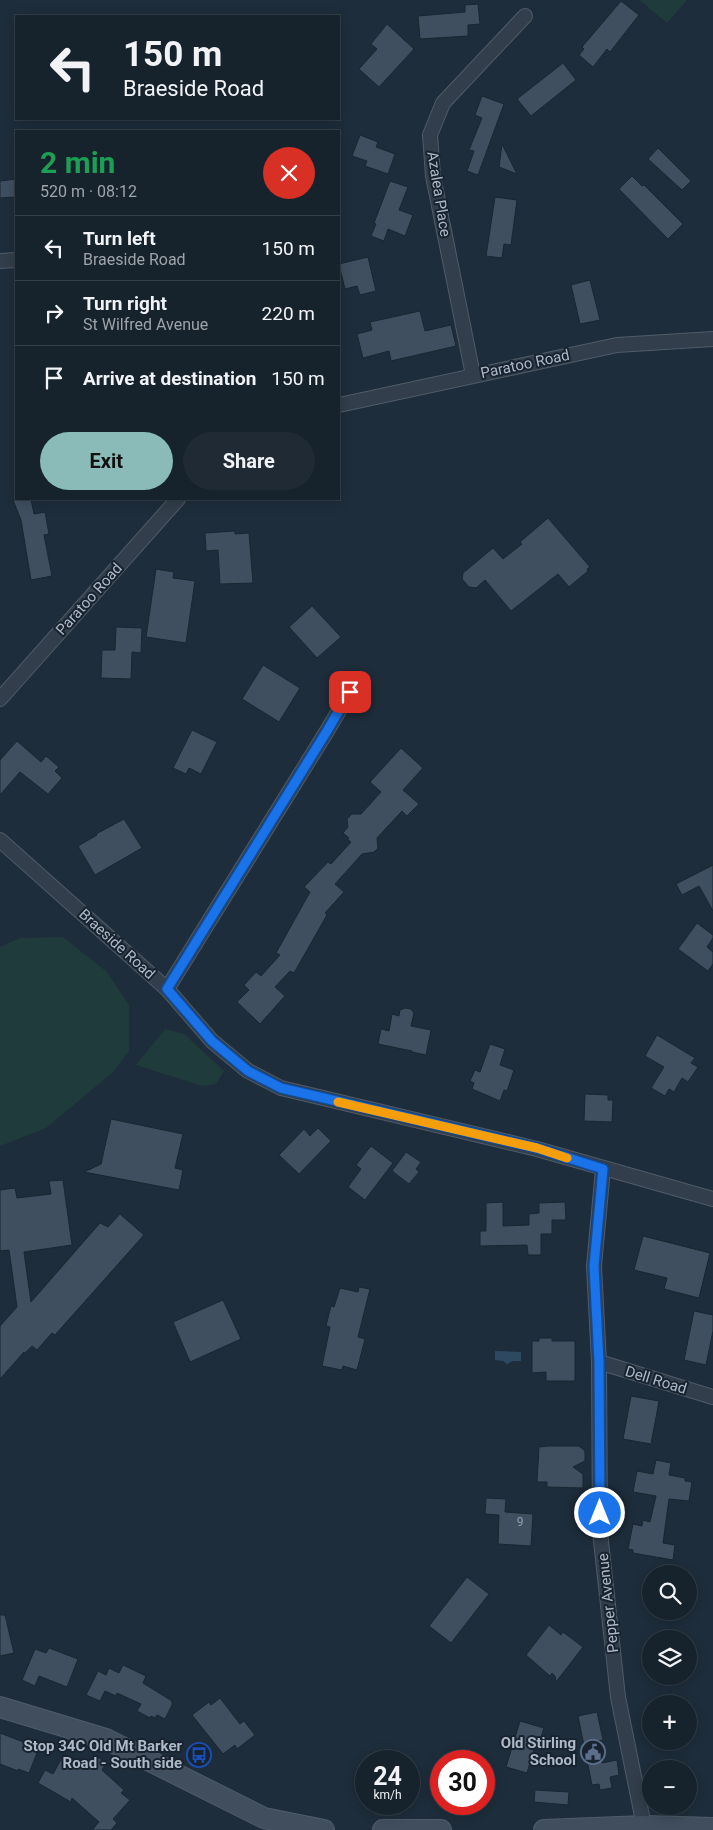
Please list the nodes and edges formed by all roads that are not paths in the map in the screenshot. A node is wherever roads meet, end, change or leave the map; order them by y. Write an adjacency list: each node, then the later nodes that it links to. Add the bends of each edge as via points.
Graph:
1 (525, 16): 5 (street, Azalea Place, via 443,103 430,135 433,176)
2 (15, 260): 3 (street)
3 (0, 261)
4 (713, 339): 5 (street, Paratoo Road, via 617,345)
5 (474, 375): 6 (street, Paratoo Road)
6 (340, 404)
7 (177, 500): 9 (street, Paratoo Road)
8 (350, 692): 11 (street)
9 (0, 699)
10 (0, 840): 11 (street, Braeside Road)
11 (167, 989): 12 (street, Braeside Road, via 212,1041 248,1071 281,1088 537,1148)
12 (603, 1169): 13 (street, Braeside Road); 14 (street, Pepper Avenue, via 594,1266)
13 (713, 1199)
14 (599, 1362): 15 (street, Dell Road); 17 (street, Pepper Avenue, via 600,1532 618,1697)
15 (713, 1397)
16 (0, 1707): 19 (main road, via 106,1739 264,1818)
17 (644, 1826): 18 (main road); 23 (main road)
18 (713, 1828)
19 (324, 1830)
20 (383, 1830): 21 (main road)
21 (409, 1830): 22 (main road)
22 (441, 1830)
23 (544, 1830)

